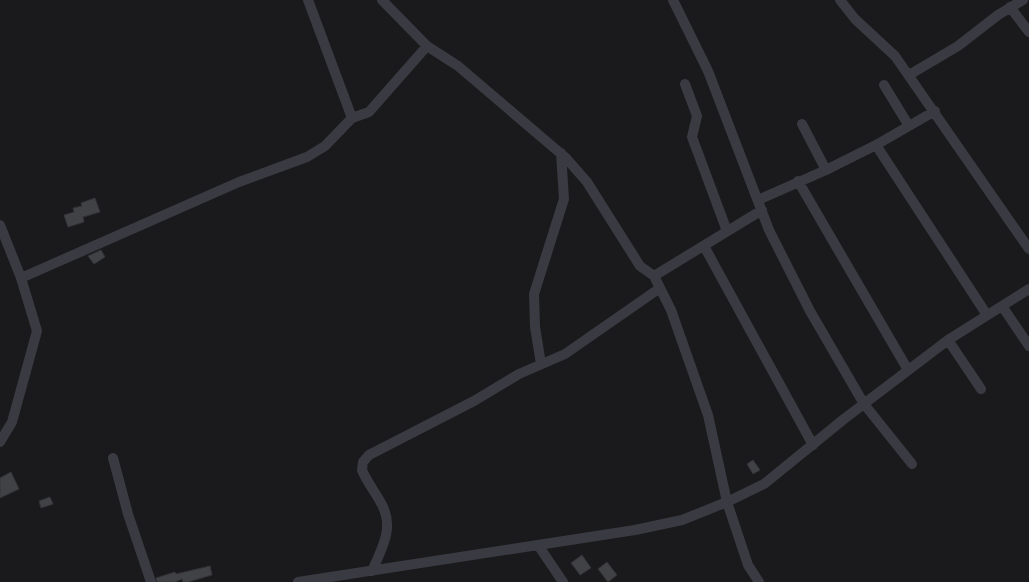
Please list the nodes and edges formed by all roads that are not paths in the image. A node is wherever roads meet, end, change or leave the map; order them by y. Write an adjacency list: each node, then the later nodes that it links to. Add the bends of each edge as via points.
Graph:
1 (308, 0): 13 (street)
2 (382, 0): 8 (street)
3 (673, 0): 20 (street, via 708,71)
4 (840, 0): 9 (street, via 855,19 895,56)
5 (1023, 0): 6 (street)
6 (1010, 7): 7 (street); 9 (street, via 958,46)
7 (1029, 32)
8 (427, 46): 13 (street, via 369,112); 17 (street, via 458,66)
9 (909, 75): 12 (street)
10 (684, 84): 23 (street, via 697,116 692,137)
11 (884, 85): 15 (street)
12 (935, 111): 15 (street); 25 (street)
13 (352, 118): 27 (street, via 325,146 307,157 239,182)
14 (802, 124): 18 (street)
15 (910, 126): 16 (street)
16 (876, 145): 18 (street); 31 (street)
17 (561, 153): 26 (street, via 587,182 640,266); 34 (street, via 564,199 534,294 535,326)
18 (826, 170): 19 (street)
19 (798, 182): 20 (street); 35 (street)
20 (758, 200): 21 (street)
21 (762, 210): 23 (street); 37 (street, via 769,230 810,311)
22 (0, 225): 27 (street)
23 (727, 231): 24 (street)
24 (704, 246): 26 (street); 39 (street)
25 (1029, 250)
26 (654, 276): 28 (street)
27 (21, 278): 38 (street, via 37,331 12,422)
28 (660, 288): 34 (street, via 581,344); 42 (street, via 671,310 708,415)
29 (1029, 289): 30 (street)
30 (1002, 306): 31 (street); 33 (street)
31 (986, 315): 32 (street)
32 (948, 340): 35 (street); 36 (street)
33 (1029, 346)
34 (541, 364): 44 (street, via 519,374 474,402 369,455 363,462 362,470 382,504 388,527)
35 (908, 370): 37 (street)
36 (981, 389)
37 (864, 404): 39 (street); 41 (street)
38 (0, 442)
39 (813, 444): 42 (street, via 764,484)
40 (113, 458): 45 (street, via 128,514)
41 (912, 464)
42 (726, 502): 43 (street, via 682,520); 48 (street, via 748,565)
43 (538, 545): 44 (street); 47 (street)
44 (372, 571): 46 (street)
45 (151, 582)
46 (298, 582)
47 (563, 582)
48 (759, 582)

